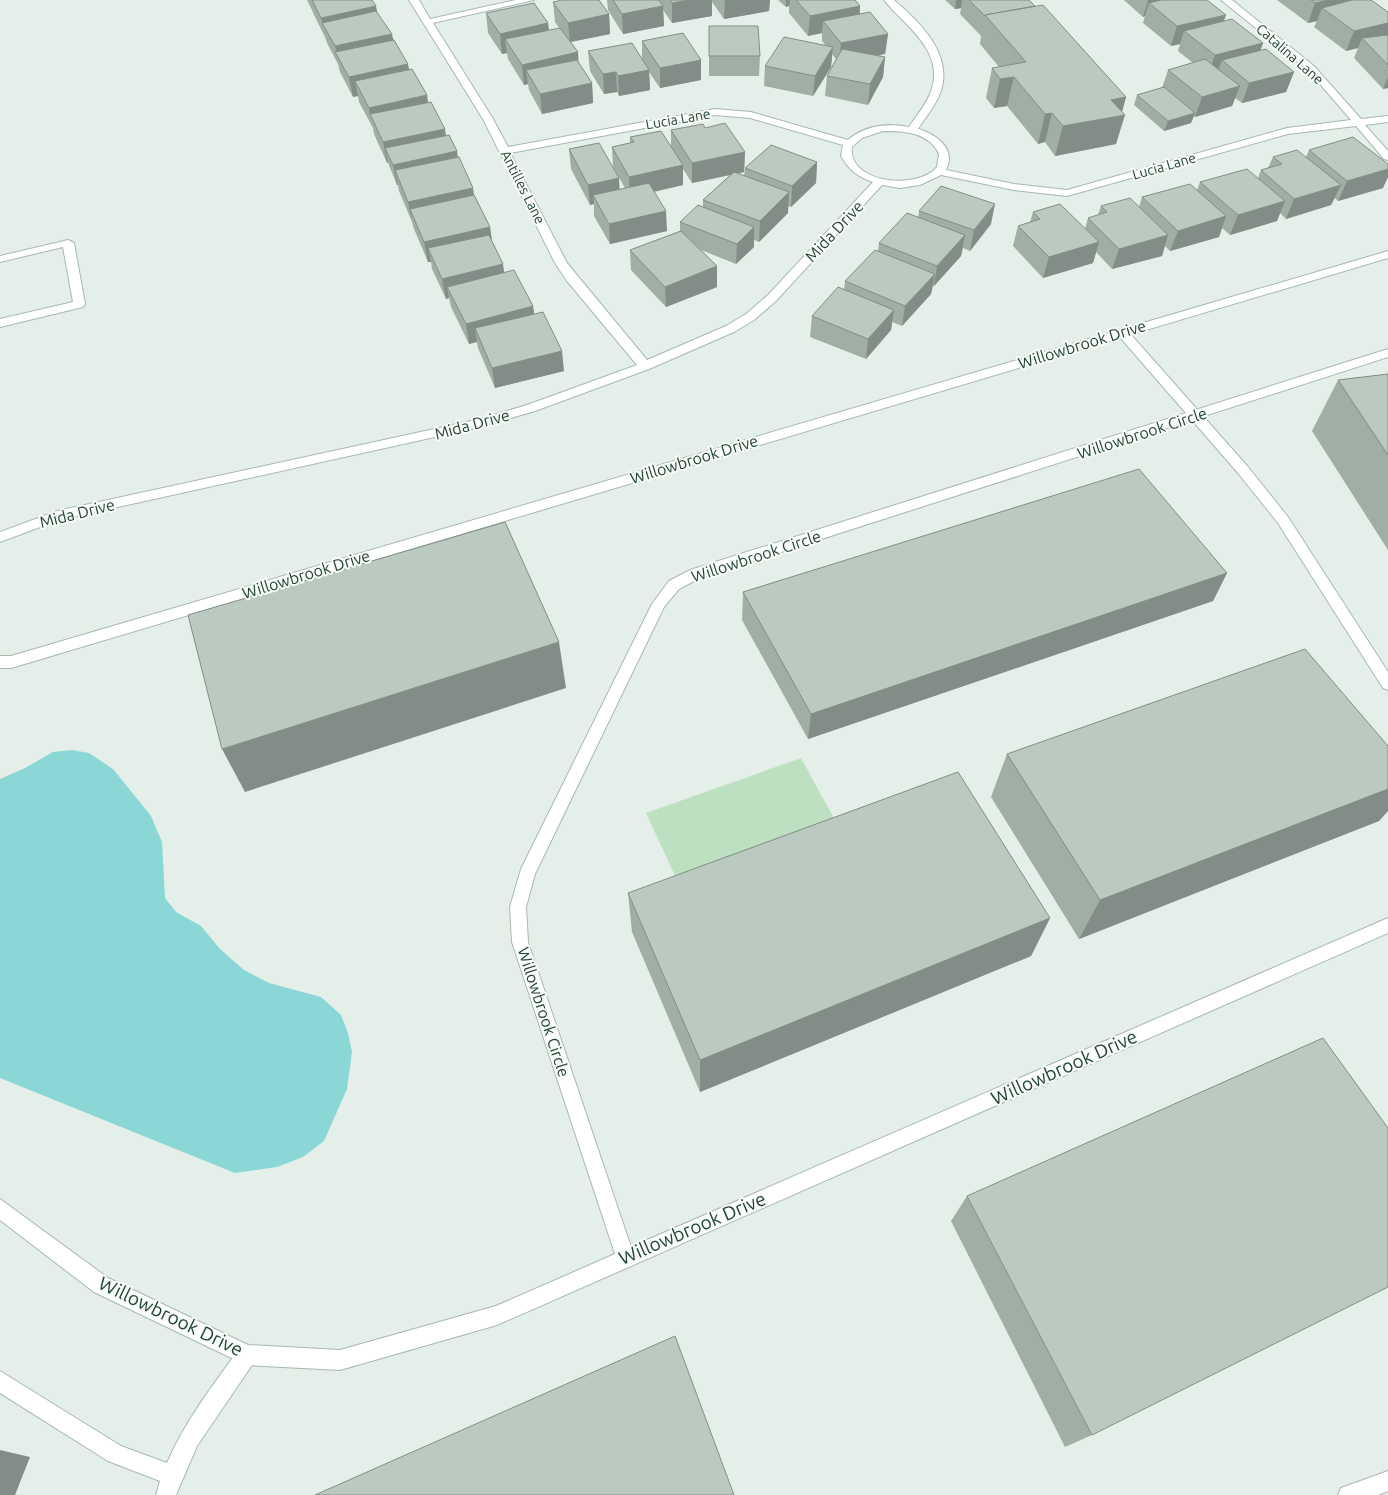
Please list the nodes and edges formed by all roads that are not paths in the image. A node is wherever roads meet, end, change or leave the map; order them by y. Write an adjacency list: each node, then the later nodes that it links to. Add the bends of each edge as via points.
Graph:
1 (414, 0): 5 (street, Antilles Lane)
2 (528, 0): 5 (street)
3 (889, 0): 8 (street, via 919,29 938,62 940,76 935,93)
4 (1226, 0): 7 (street, Catalina Lane, via 1311,68)
5 (427, 22): 10 (street, Antilles Lane)
6 (1388, 119): 7 (street, Lucia Lane)
7 (1359, 123): 11 (street, Catalina Lane); 12 (street, Lucia Lane, via 1277,133 1066,193 1014,188)
8 (912, 130): 9 (street, via 882,128 856,136); 12 (street, via 938,143 945,162)
9 (848, 143): 10 (street, Lucia Lane, via 751,115 715,112); 13 (street, via 845,152 854,170)
10 (505, 151): 19 (street, Antilles Lane, via 571,278)
11 (1388, 157)
12 (940, 172): 13 (street, via 920,182 893,185)
13 (879, 182): 19 (street, Mida Drive, via 772,298 750,317)
14 (1388, 254): 17 (street, Willowbrook Drive)
15 (0, 259): 16 (street, via 68,243 79,304)
16 (0, 323)
17 (1122, 332): 20 (street); 22 (street, Willowbrook Drive, via 10,662)
18 (1388, 353): 20 (street, Willowbrook Circle)
19 (645, 366): 21 (street, Mida Drive, via 531,408 472,425 57,516)
20 (1195, 416): 23 (street, via 1283,520); 26 (street, Willowbrook Circle, via 695,574 674,585 659,604 527,874 518,907 520,942)
21 (0, 536)
22 (0, 662)
23 (1388, 684)
24 (1388, 925): 26 (street, Willowbrook Drive)
25 (0, 1208): 27 (street, Willowbrook Drive, via 102,1285)
26 (625, 1257): 27 (street, Willowbrook Drive, via 497,1315 340,1360)
27 (247, 1355): 29 (street, via 206,1409)
28 (0, 1381): 29 (street, via 115,1454)
29 (171, 1475): 31 (street)
30 (1388, 1481): 32 (street)
31 (166, 1495)
32 (1348, 1495)

